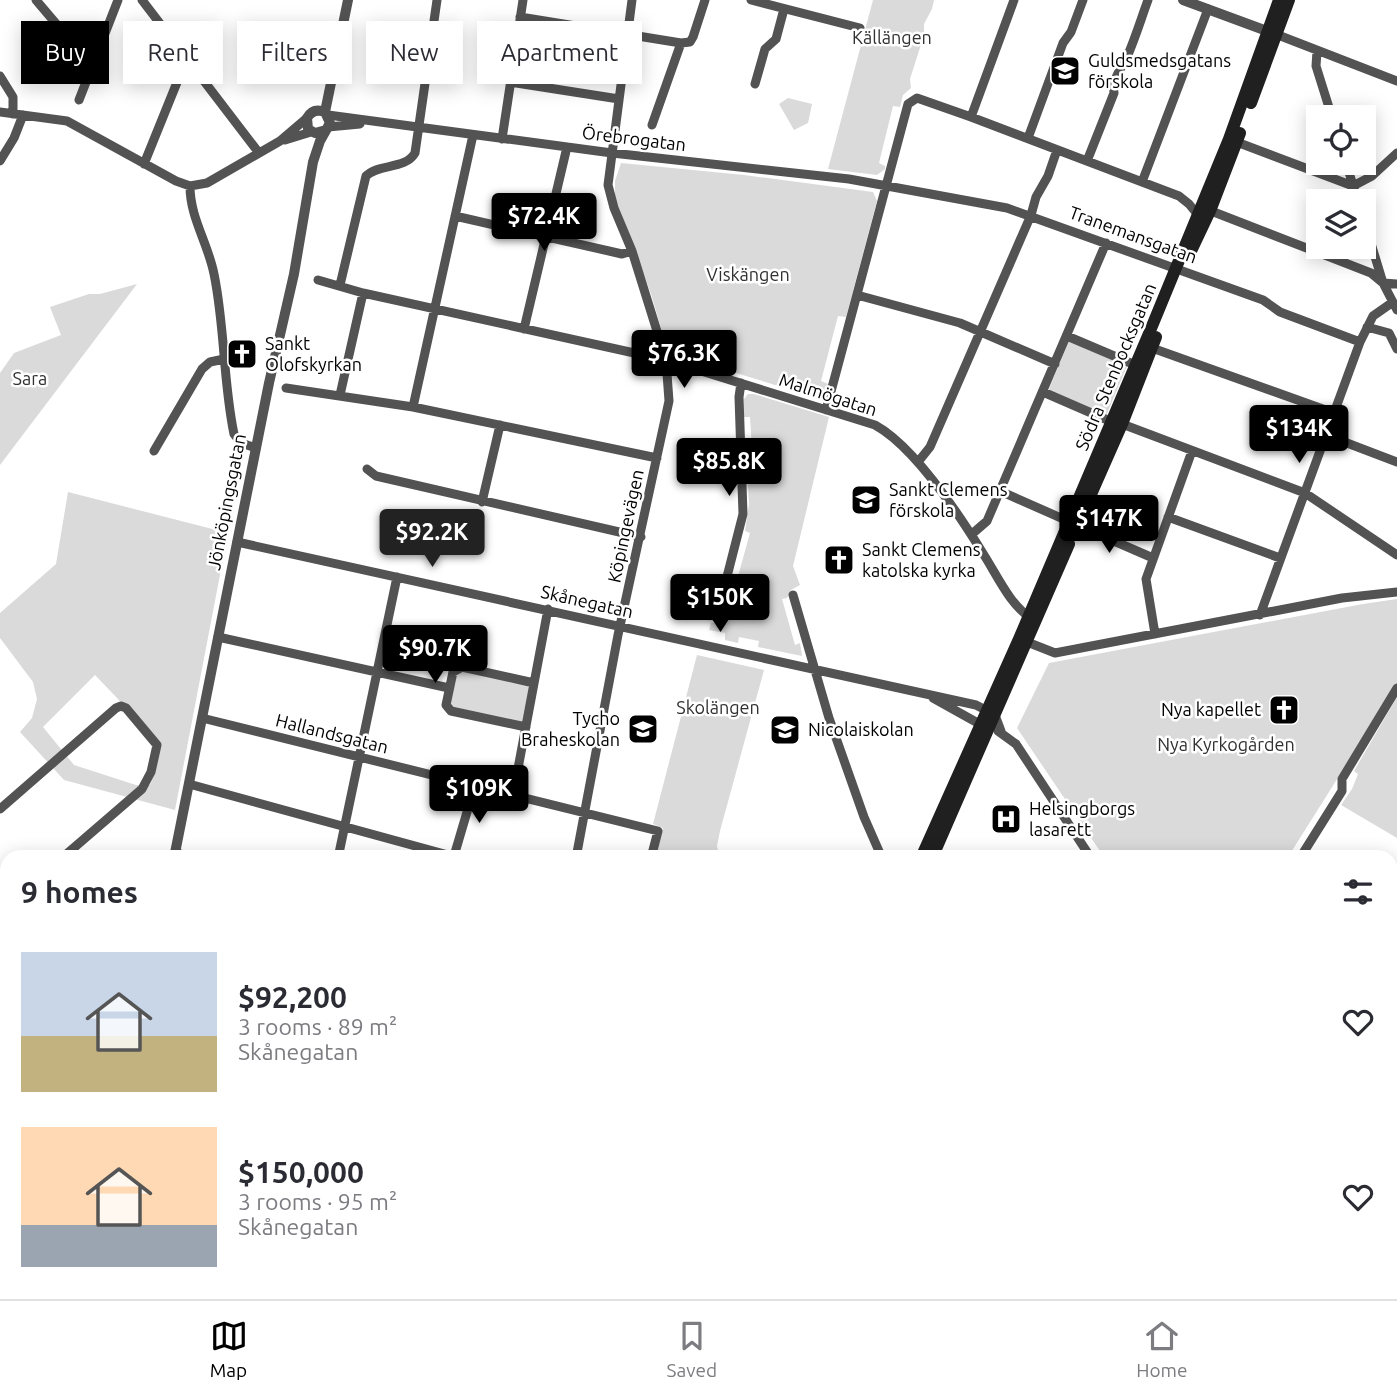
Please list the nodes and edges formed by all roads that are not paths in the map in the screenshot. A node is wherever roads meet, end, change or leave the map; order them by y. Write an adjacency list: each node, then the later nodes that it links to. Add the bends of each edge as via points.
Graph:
1 (36, 0): 19 (street)
2 (118, 0): 24 (street)
3 (142, 0): 20 (street)
4 (348, 0): 45 (street, Jönköpingsgatan)
5 (437, 0): 47 (street)
6 (523, 0): 18 (street)
7 (632, 0): 23 (street, Köpingevägen)
8 (705, 0): 28 (street, via 691,42)
9 (751, 0): 16 (street)
10 (1014, 0): 44 (street)
11 (1083, 0): 49 (street)
12 (1148, 0): 58 (street)
13 (1183, 0): 17 (street)
14 (1279, 0): 26 (main road, Södra Stenbocksgatan)
15 (1289, 0): 26 (main road, Södra Stenbocksgatan)
16 (784, 9): 25 (street); 38 (street)
17 (1208, 9): 26 (street); 62 (street)
18 (520, 17): 21 (street); 22 (street)
19 (54, 21)
20 (158, 21)
21 (519, 21)
22 (545, 21)
23 (629, 21)
24 (109, 23)
25 (860, 28)
26 (1273, 34): 29 (street); 51 (main road, Södra Stenbocksgatan)
27 (642, 36): 28 (street)
28 (681, 43): 46 (street)
29 (1317, 51): 31 (street); 41 (street, via 1316,66)
30 (0, 76): 43 (street)
31 (1397, 81)
32 (85, 84): 40 (street)
33 (176, 84): 60 (street)
34 (206, 84): 55 (street)
35 (510, 84): 50 (street)
36 (523, 84): 39 (street)
37 (621, 84): 39 (street, Köpingevägen)
38 (755, 84)
39 (619, 99): 56 (street, Köpingevägen)
40 (79, 100)
41 (1328, 105)
42 (0, 112): 43 (street)
43 (18, 114): 59 (street, via 14,138); 60 (street, via 71,123)
44 (971, 117): 49 (street); 63 (street, via 911,100)
45 (319, 122): 47 (street, Örebrogatan); 52 (street, Örebrogatan); 52 (street, Örebrogatan); 104 (street, Jönköpingsgatan, via 289,300)
46 (652, 125)
47 (419, 127): 48 (street, Örebrogatan); 78 (street, via 411,159 366,176)
48 (472, 135): 50 (street, Örebrogatan); 69 (street)
49 (1028, 138): 54 (street)
50 (502, 139): 53 (street, Örebrogatan)
51 (1233, 140): 65 (street); 67 (main road, Södra Stenbocksgatan)
52 (280, 141): 55 (street, Örebrogatan)
53 (567, 147): 56 (street, Örebrogatan); 70 (street)
54 (1057, 150): 58 (street); 68 (street)
55 (259, 153): 64 (street, Örebrogatan, via 206,183)
56 (612, 153): 63 (street, Örebrogatan); 72 (street, Köpingevägen, via 609,190)
57 (1397, 153): 65 (street)
58 (1087, 161): 62 (street)
59 (0, 162)
60 (144, 164): 64 (street)
61 (1350, 175): 65 (street)
62 (1142, 182): 67 (street)
63 (886, 185): 68 (street, Tranemansgatan); 80 (street)
64 (190, 186): 90 (street, via 193,214 213,270)
65 (1353, 186): 66 (street)
66 (1354, 189)
67 (1203, 211): 74 (main road, Södra Stenbocksgatan); 76 (street, via 1371,273)
68 (1031, 215): 71 (street, Tranemansgatan); 85 (street)
69 (455, 216): 70 (street); 82 (street)
70 (547, 238): 72 (street, via 622,254); 84 (street)
71 (1106, 243): 74 (street, Tranemansgatan); 86 (street)
72 (632, 251): 91 (street, Köpingevägen)
73 (1376, 259): 76 (street)
74 (1179, 269): 87 (street, Tranemansgatan, via 1266,300 1282,313); 88 (main road, Södra Stenbocksgatan); 93 (main road, Södra Stenbocksgatan)
75 (318, 280): 78 (street, Malmögatan)
76 (1383, 283): 77 (street); 81 (street)
77 (1397, 284)
78 (340, 285): 79 (street, Malmögatan)
79 (363, 293): 82 (street, Malmögatan); 97 (street)
80 (857, 295): 85 (street); 99 (street)
81 (1395, 306): 83 (street, via 1373,316)
82 (434, 308): 84 (street, Malmögatan); 98 (street)
83 (1367, 327): 87 (street); 89 (street, via 1389,333)
84 (524, 329): 91 (street, Malmögatan)
85 (981, 332): 92 (street); 108 (street, via 930,447)
86 (1067, 336): 92 (street); 93 (street)
87 (1360, 342): 100 (street)
88 (1152, 348): 93 (main road, Södra Stenbocksgatan); 100 (street)
89 (1397, 349)
90 (225, 359): 104 (street, via 234,434 241,443); 105 (street, via 203,368)
91 (666, 360): 94 (street, Malmögatan); 107 (street, Köpingevägen, via 669,401)
92 (1055, 364): 96 (street)
93 (1140, 367): 101 (main road, Södra Stenbocksgatan)
94 (741, 383): 99 (street, Malmögatan); 126 (street, via 743,514)
95 (286, 388): 97 (street)
96 (1043, 392): 101 (street); 111 (street)
97 (340, 395): 98 (street)
98 (413, 407): 102 (street)
99 (827, 410): 108 (street, Malmögatan, via 887,432)
100 (1334, 413): 103 (street)
101 (1117, 423): 106 (street); 115 (main road, Södra Stenbocksgatan)
102 (499, 425): 107 (street); 113 (street)
103 (1326, 435): 109 (street); 112 (street)
104 (256, 448): 118 (street, Jönköpingsgatan)
105 (154, 451)
106 (1192, 451): 112 (street); 114 (street)
107 (657, 458): 117 (street, Köpingevägen)
108 (918, 462): 116 (street, Malmögatan)
109 (1397, 462)
110 (367, 469): 113 (street, via 376,476)
111 (1000, 491): 115 (street); 116 (street, via 987,521)
112 (1305, 493): 119 (street); 121 (street)
113 (482, 502): 117 (street)
114 (1168, 517): 120 (street); 121 (street)
115 (1074, 524): 120 (street); 128 (main road, Södra Stenbocksgatan)
116 (972, 534): 128 (street, Malmögatan, via 1011,598)
117 (641, 537): 129 (street, Köpingevägen)
118 (237, 542): 122 (street, Skånegatan); 131 (street, Jönköpingsgatan)
119 (1397, 555)
120 (1153, 558): 130 (street, via 1146,582)
121 (1280, 558): 127 (street)
122 (397, 577): 125 (street, Skånegatan); 134 (street)
123 (1397, 592): 127 (street)
124 (793, 595): 133 (street)
125 (548, 609): 129 (street, Skånegatan); 135 (street)
126 (720, 611)
127 (1260, 615): 130 (street)
128 (1032, 619): 132 (main road, Södra Stenbocksgatan)
129 (620, 626): 133 (street, Skånegatan); 148 (street, Köpingevägen)
130 (1155, 634): 132 (street, via 1055,653)
131 (218, 637): 134 (street); 140 (street, Jönköpingsgatan)
132 (1023, 641): 139 (main road, Södra Stenbocksgatan)
133 (814, 669): 138 (street, Skånegatan); 157 (street)
134 (378, 672): 136 (street); 143 (street)
135 (534, 683): 136 (street, via 459,667); 141 (street)
136 (450, 688): 141 (street, via 446,705 451,711)
137 (1397, 688): 161 (street)
138 (929, 695): 139 (street, Skånegatan, via 976,705); 142 (street, Skånegatan)
139 (991, 713): 142 (main road, Södra Stenbocksgatan)
140 (202, 718): 143 (street, Hallandsgatan); 144 (street, Jönköpingsgatan)
141 (526, 727): 146 (street)
142 (991, 728): 158 (main road, Södra Stenbocksgatan); 159 (main road, Södra Stenbocksgatan); 160 (street, Skånegatan, via 1016,744)
143 (360, 758): 145 (street, Hallandsgatan); 149 (street)
144 (188, 784): 149 (street); 151 (street, Jönköpingsgatan)
145 (475, 785): 146 (street, Hallandsgatan); 154 (street)
146 (513, 795): 148 (street, Hallandsgatan)
147 (0, 809): 150 (street, via 121,706 125,708 157,745 151,772 142,789)
148 (586, 813): 155 (street, Köpingevägen); 156 (street, Hallandsgatan, via 658,831)
149 (345, 827): 152 (street); 153 (street)
150 (71, 850)
151 (175, 850)
152 (340, 850)
153 (430, 850)
154 (458, 850)
155 (578, 850)
156 (653, 850)
157 (879, 850)
158 (924, 850)
159 (936, 850)
160 (1086, 850)
161 (1305, 850)

